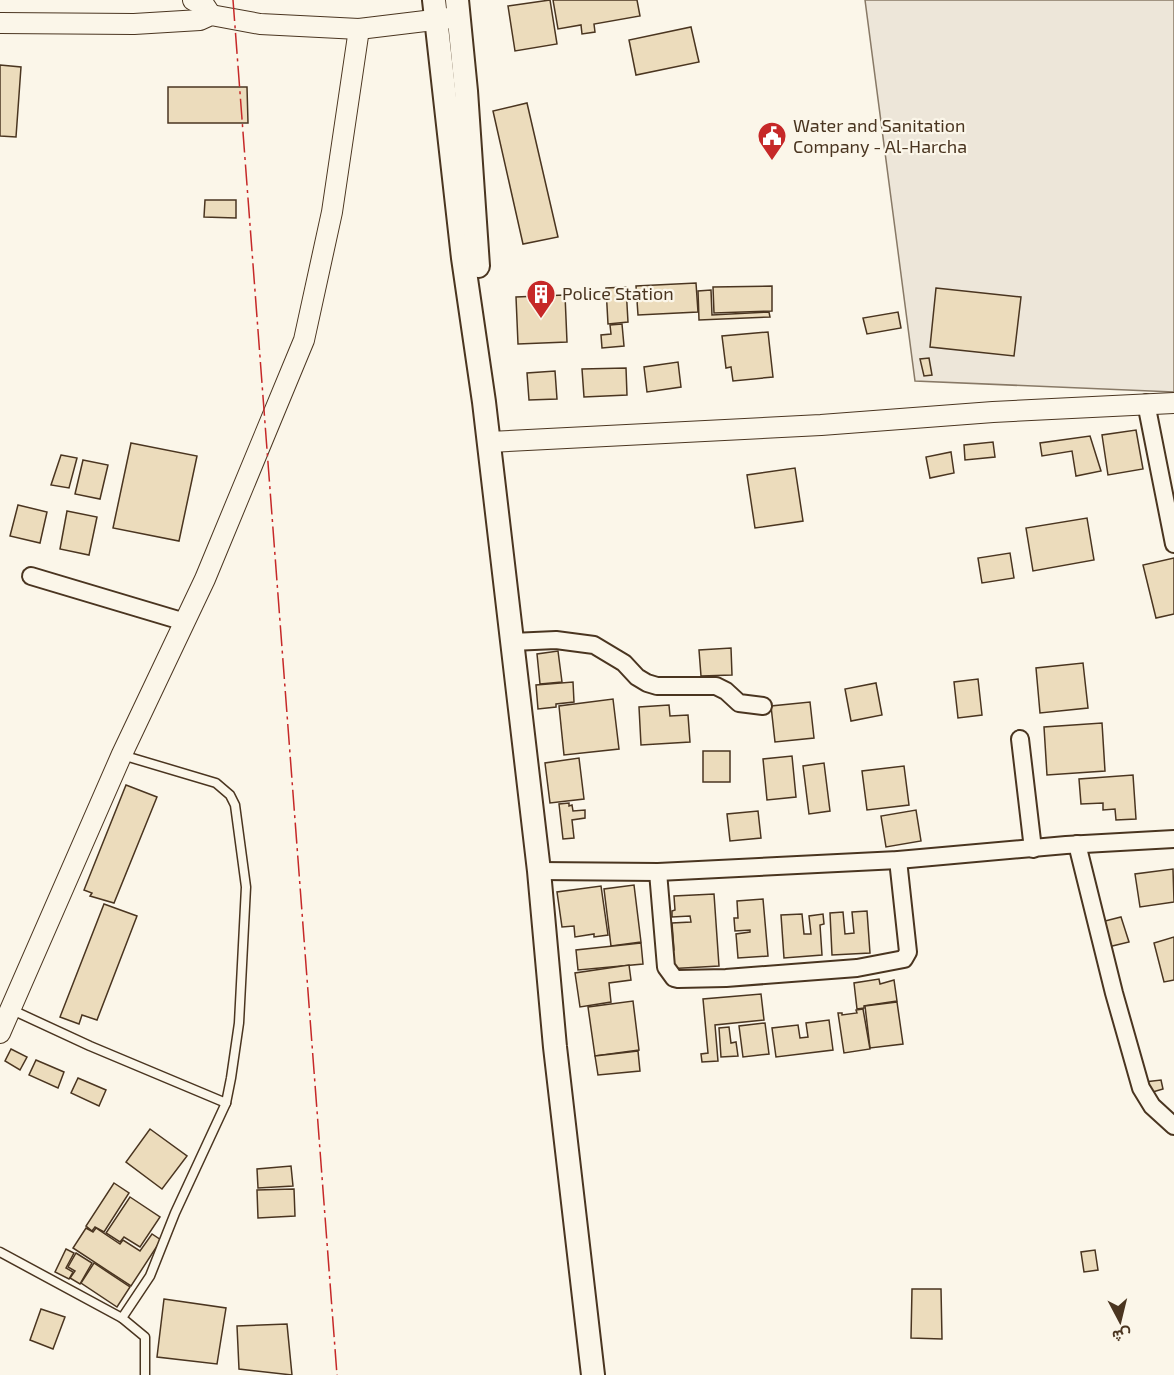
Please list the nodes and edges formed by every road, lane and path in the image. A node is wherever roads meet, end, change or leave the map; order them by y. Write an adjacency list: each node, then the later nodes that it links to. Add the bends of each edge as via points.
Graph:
1 (193, 0): 3 (street, via 206,6)
2 (446, 9): 5 (street); 8 (main road, via 465,278)
3 (211, 15): 4 (street, via 200,20 135,24); 5 (street, via 260,24)
4 (0, 23)
5 (359, 29): 11 (street, via 332,212 304,340)
6 (1146, 403): 7 (street); 8 (street); 9 (street)
7 (1174, 403)
8 (489, 442): 12 (main road)
9 (1174, 544)
10 (31, 576): 11 (street)
11 (185, 622): 15 (street)
12 (512, 642): 13 (street, via 556,640 594,645 624,663 646,683 716,686 739,703); 20 (main road)
13 (763, 706)
14 (1020, 739): 18 (street)
15 (122, 754): 22 (street); 24 (lane, via 216,783 235,805 246,886 240,1023)
16 (1174, 839): 17 (street)
17 (1077, 844): 18 (street); 25 (street, via 1142,1088 1152,1106)
18 (1033, 849): 19 (street)
19 (898, 860): 21 (street); 21 (street, via 908,952 904,959 857,968 726,978 678,979 666,967)
20 (539, 871): 21 (street); 29 (main road)
21 (657, 872)
22 (10, 1009): 23 (street); 24 (lane)
23 (0, 1033)
24 (226, 1103): 27 (lane, via 150,1276)
25 (1174, 1126)
26 (0, 1252): 27 (lane)
27 (122, 1318): 28 (lane, via 145,1337)
28 (145, 1375)
29 (593, 1375)

